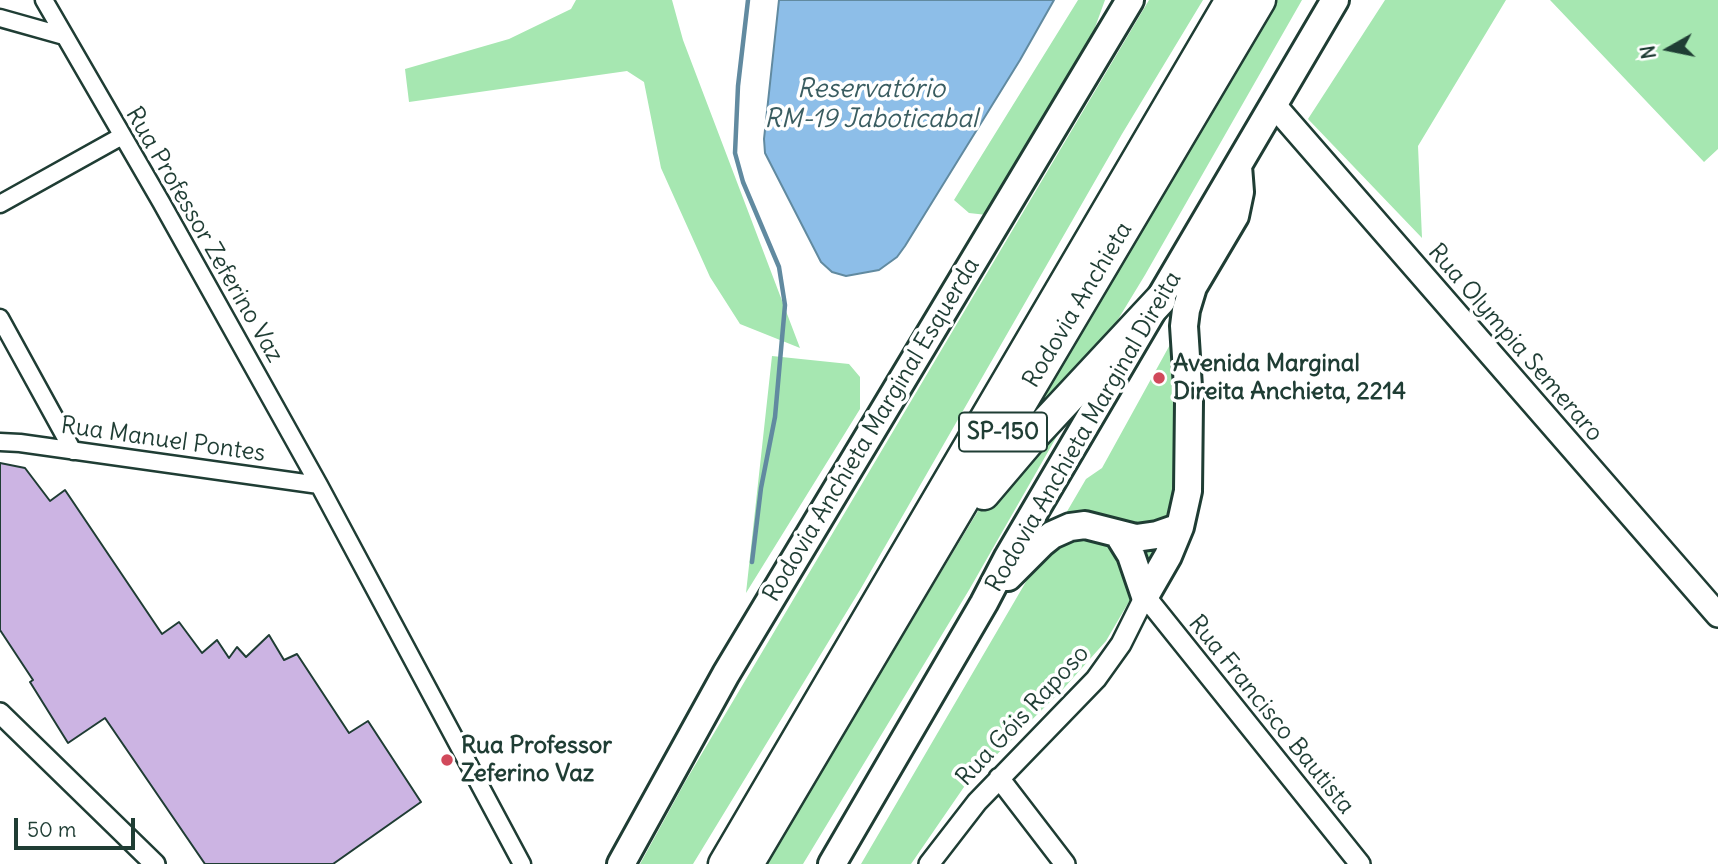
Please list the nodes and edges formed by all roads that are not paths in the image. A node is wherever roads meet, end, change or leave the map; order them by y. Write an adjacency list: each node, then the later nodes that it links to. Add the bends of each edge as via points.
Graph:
1 (44, 0): 8 (street, Rua Professor Zeferino Vaz)
2 (1114, 0): 9 (street)
3 (1130, 0): 9 (highway, Rodovia Anchieta Marginal Esquerda)
4 (1231, 0): 30 (highway, Rodovia Anchieta / SP-150)
5 (1260, 0): 21 (highway, Rodovia Anchieta / SP-150)
6 (1335, 0): 10 (highway, Rodovia Anchieta Marginal Direita / SP-150)
7 (0, 18): 8 (street)
8 (64, 36): 11 (street, Rua Professor Zeferino Vaz)
9 (1097, 55): 29 (highway, Rodovia Anchieta Marginal Esquerda, via 726,674)
10 (1273, 104): 12 (highway, Rodovia Anchieta Marginal Direita / SP-150); 24 (main road, Rua Olympia Semeraro)
11 (122, 136): 13 (street); 18 (street, Rua Professor Zeferino Vaz)
12 (1238, 165): 14 (highway, Rodovia Anchieta Marginal Direita / SP-150); 19 (highway, via 1240,192 1235,216 1193,287 1186,310 1190,452)
13 (0, 204)
14 (1160, 300): 21 (highway, via 1005,467); 23 (highway, Rodovia Anchieta Marginal Direita / SP-150)
15 (0, 318): 17 (street)
16 (0, 442): 17 (street, Rua Manuel Pontes)
17 (73, 452): 18 (street, Rua Manuel Pontes)
18 (319, 485): 28 (street, Rua Professor Zeferino Vaz)
19 (1180, 527): 20 (highway, via 1148,537); 22 (highway)
20 (1118, 534): 22 (highway, via 1131,555); 23 (highway, via 1085,525 1052,535)
21 (918, 576): 31 (highway, Rodovia Anchieta / SP-150)
22 (1145, 596): 26 (street, Rua Góis Raposo, via 1121,644 1096,679); 35 (street, Rua Francisco Bautista)
23 (984, 603): 32 (highway, Rodovia Anchieta Marginal Direita / SP-150)
24 (1718, 615)
25 (0, 713): 27 (street)
26 (999, 778): 33 (street, Rua Góis Raposo); 34 (street)
27 (155, 864)
28 (523, 864)
29 (621, 864)
30 (724, 864)
31 (748, 864)
32 (832, 864)
33 (929, 864)
34 (1065, 864)
35 (1360, 864)

